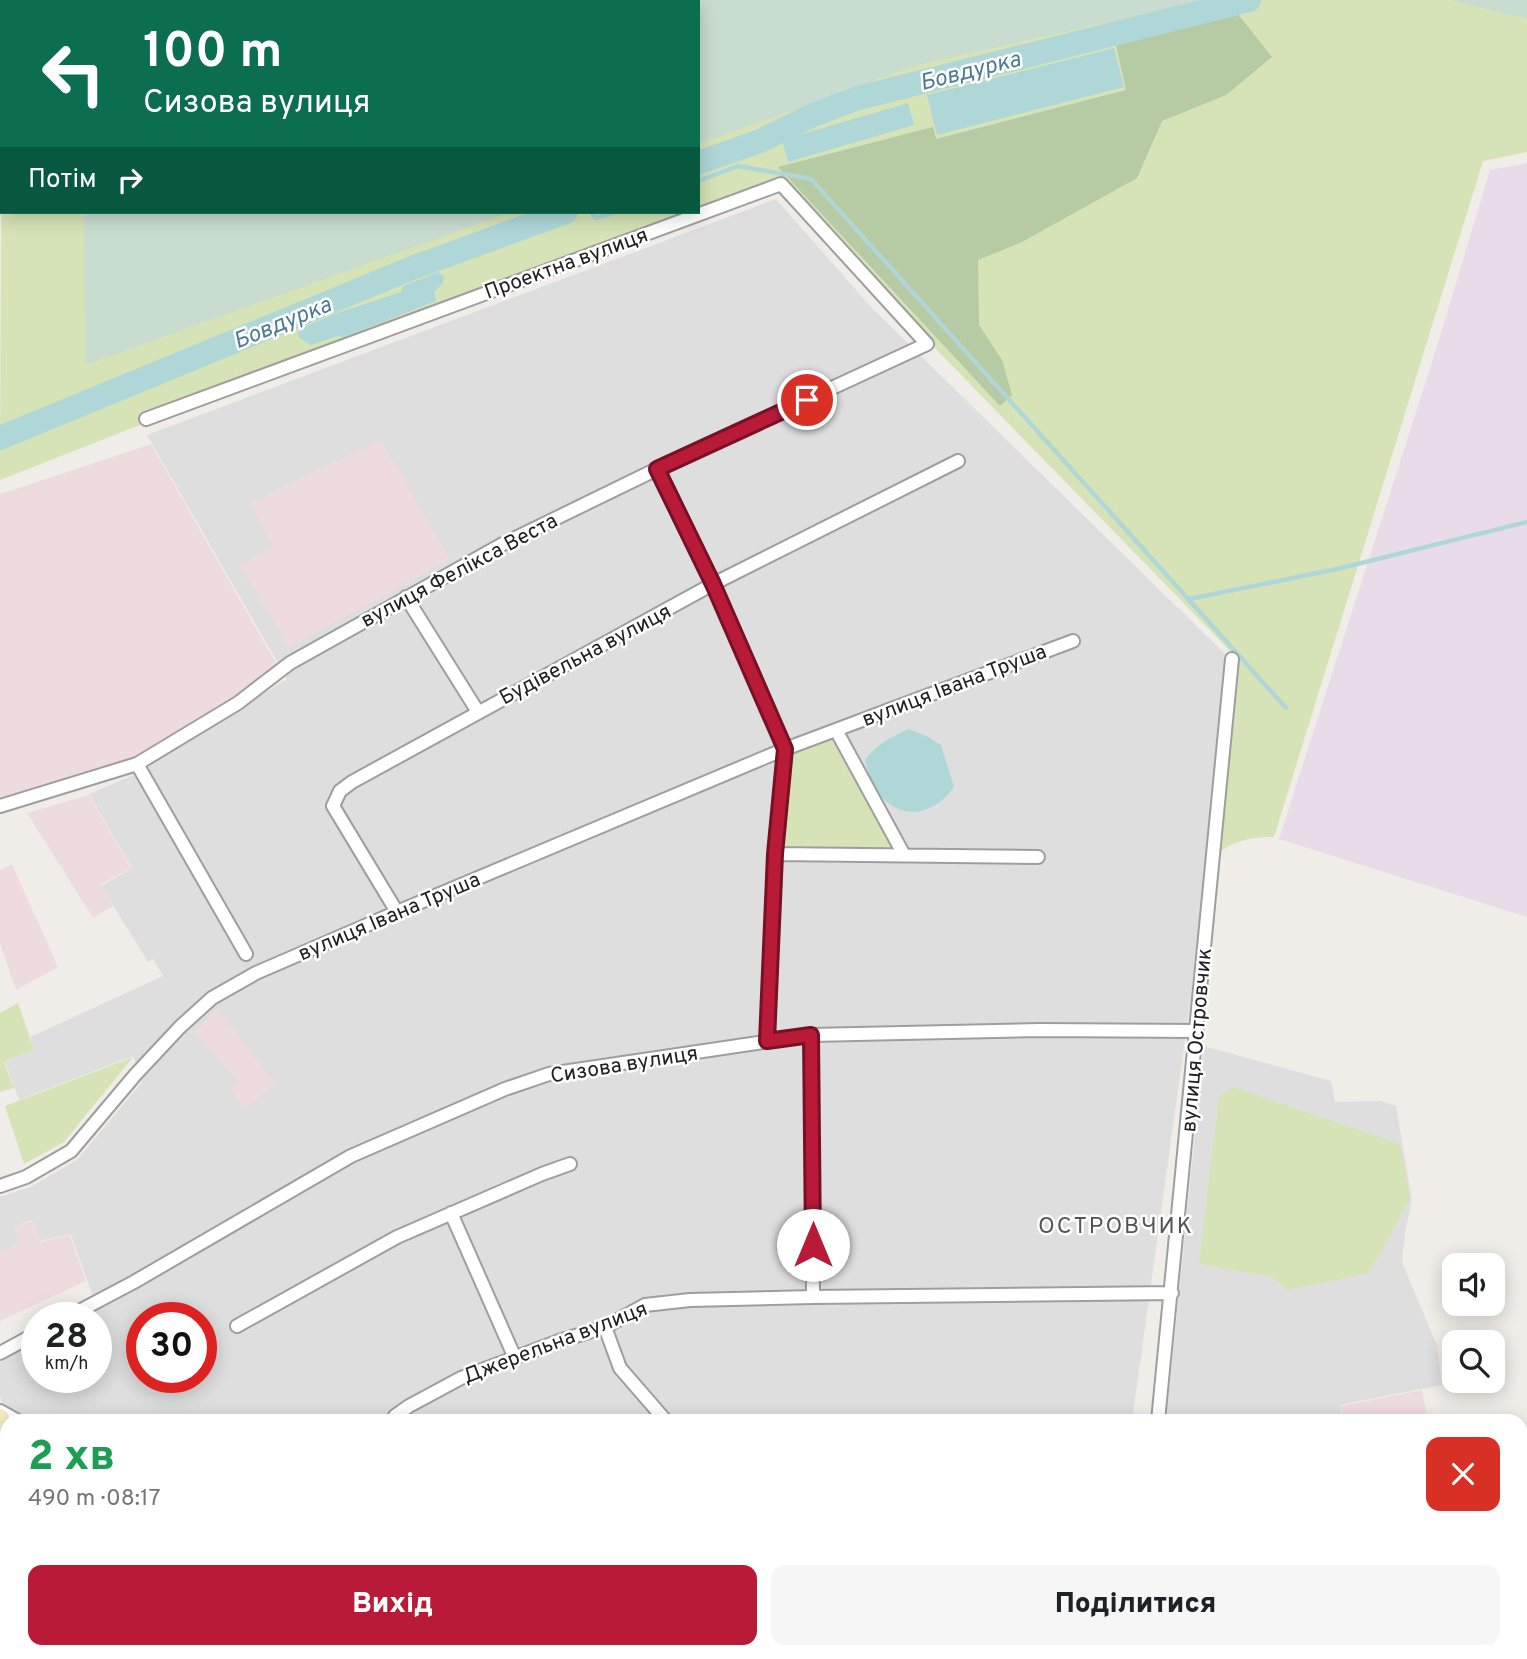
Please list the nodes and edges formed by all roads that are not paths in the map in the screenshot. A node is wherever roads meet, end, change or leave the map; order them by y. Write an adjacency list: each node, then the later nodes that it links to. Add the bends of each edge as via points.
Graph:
1 (700, 214): 3 (street, Проектна вулиця, via 781,184)
2 (700, 214): 4 (street, Проектна вулиця)
3 (927, 344): 6 (street, вулиця Фелікса Веста)
4 (146, 419)
5 (958, 461): 7 (street, Будівельна вулиця)
6 (657, 469): 7 (street); 8 (street, вулиця Фелікса Веста)
7 (713, 584): 11 (street, Будівельна вулиця); 13 (street)
8 (406, 597): 11 (street); 14 (street, вулиця Фелікса Веста, via 290,663 238,703)
9 (1073, 641): 12 (street, вулиця Івана Труша)
10 (1232, 659): 21 (street, вулиця Островчик)
11 (478, 712): 19 (street, Будівельна вулиця, via 352,782 340,791 333,806)
12 (836, 730): 13 (street, вулиця Івана Труша); 17 (street, вулиця Івана Труша)
13 (785, 749): 16 (street); 19 (street, вулиця Івана Труша)
14 (137, 764): 15 (street, вулиця Фелікса Веста); 20 (street)
15 (0, 806)
16 (775, 854): 17 (street); 23 (street)
17 (904, 855): 18 (street)
18 (1038, 857)
19 (397, 912): 25 (street, вулиця Івана Труша, via 257,973 212,998 136,1074 71,1151)
20 (246, 954)
21 (1197, 1031): 22 (street, Сизова вулиця); 27 (street, вулиця Островчик)
22 (811, 1035): 23 (street, Сизова вулиця); 28 (street)
23 (767, 1041): 29 (street, Сизова вулиця, via 549,1074 505,1089 351,1156)
24 (570, 1164): 26 (street)
25 (0, 1186)
26 (451, 1213): 30 (street, via 397,1237); 34 (street)
27 (1172, 1293): 28 (street, Джерельна вулиця); 37 (street, вулиця Островчик)
28 (813, 1297): 31 (street, Джерельна вулиця, via 660,1302)
29 (96, 1302)
30 (237, 1326)
31 (605, 1327): 34 (street, Джерельна вулиця); 36 (street, via 621,1368)
32 (21, 1342): 33 (street)
33 (0, 1353)
34 (515, 1358): 35 (street, Джерельна вулиця, via 461,1378)
35 (398, 1414)
36 (660, 1414)
37 (1159, 1414)

